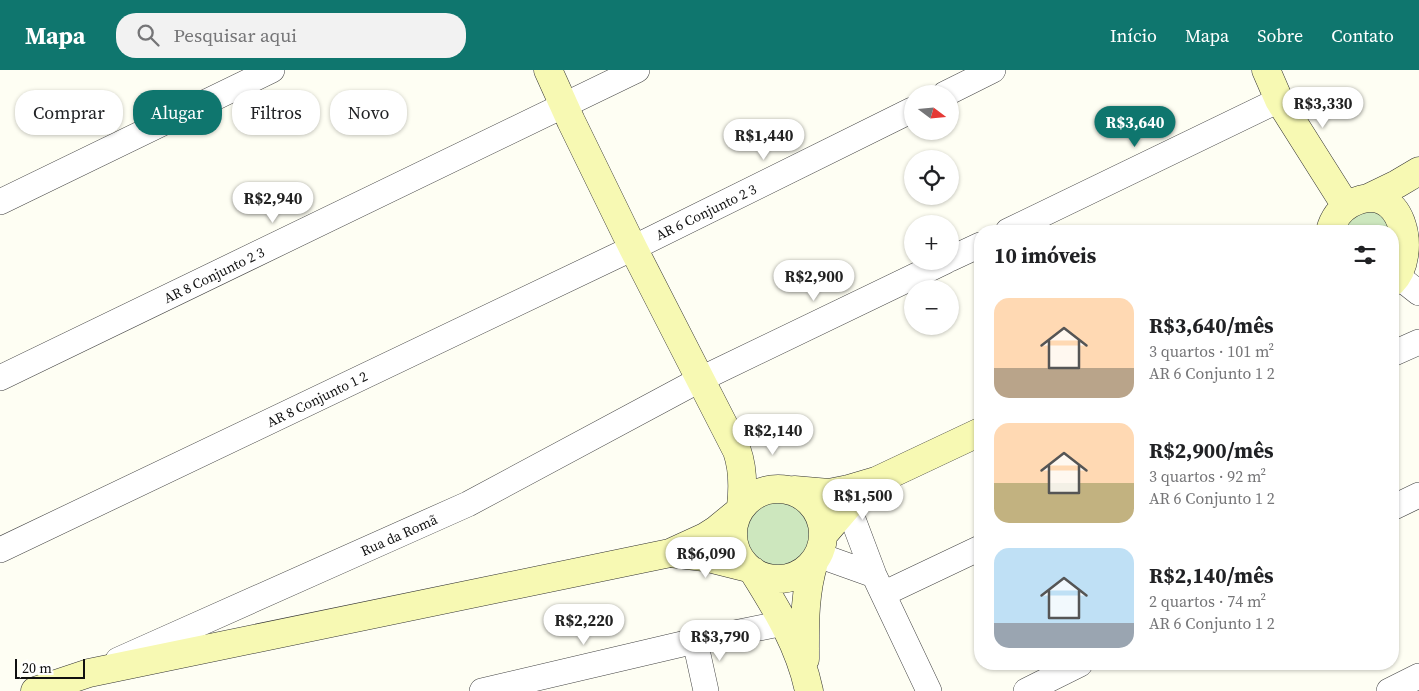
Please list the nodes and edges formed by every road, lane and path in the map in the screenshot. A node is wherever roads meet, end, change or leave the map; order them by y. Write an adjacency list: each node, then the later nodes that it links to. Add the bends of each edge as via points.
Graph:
1 (272, 70): 11 (street)
2 (548, 70): 8 (street)
3 (637, 70): 8 (street, AR 8 Conjunto 2 3)
4 (993, 70): 6 (street)
5 (1266, 70): 7 (street)
6 (959, 87)
7 (1280, 100): 12 (street); 13 (street)
8 (564, 106): 15 (street); 22 (street, AR 8 Conjunto 2 3)
9 (904, 114): 15 (street, AR 6 Conjunto 2 3)
10 (1419, 171): 12 (street)
11 (0, 202)
12 (1340, 218): 14 (street, via 1382,199 1405,213)
13 (1020, 225)
14 (1418, 235): 19 (street, via 1416,252)
15 (633, 248): 23 (street); 32 (street, AR 8 Conjunto 1 2)
16 (974, 248): 17 (street)
17 (959, 255)
18 (927, 270): 23 (street, Rua da Romã)
19 (1404, 284)
20 (1419, 342): 21 (street)
21 (1399, 351)
22 (0, 378)
23 (701, 379): 25 (street); 41 (street, Rua da Romã, via 468,504)
24 (974, 435): 26 (street)
25 (739, 457): 27 (street); 31 (street)
26 (876, 481): 27 (street, via 828,493); 30 (street)
27 (790, 489): 31 (street, via 770,488 754,495); 33 (street, via 806,497 816,507 822,520)
28 (1419, 495): 29 (street)
29 (1399, 505)
30 (848, 506): 33 (street); 37 (street)
31 (740, 510): 35 (street, via 705,537); 36 (street, via 734,523 735,548)
32 (0, 550)
33 (819, 550): 36 (street, via 804,571 792,577 778,580); 37 (street); 43 (street, via 808,581 806,603)
34 (974, 550): 37 (street)
35 (670, 554): 36 (street, via 704,557); 41 (street)
36 (751, 570): 38 (street)
37 (878, 584): 47 (street)
38 (784, 623): 39 (street); 43 (street)
39 (695, 641): 45 (street); 46 (street)
40 (1068, 670): 48 (street)
41 (89, 674): 44 (street)
42 (1419, 676): 49 (street)
43 (808, 682)
44 (35, 691)
45 (482, 691)
46 (706, 691)
47 (929, 691)
48 (1026, 691)
49 (1389, 691)

